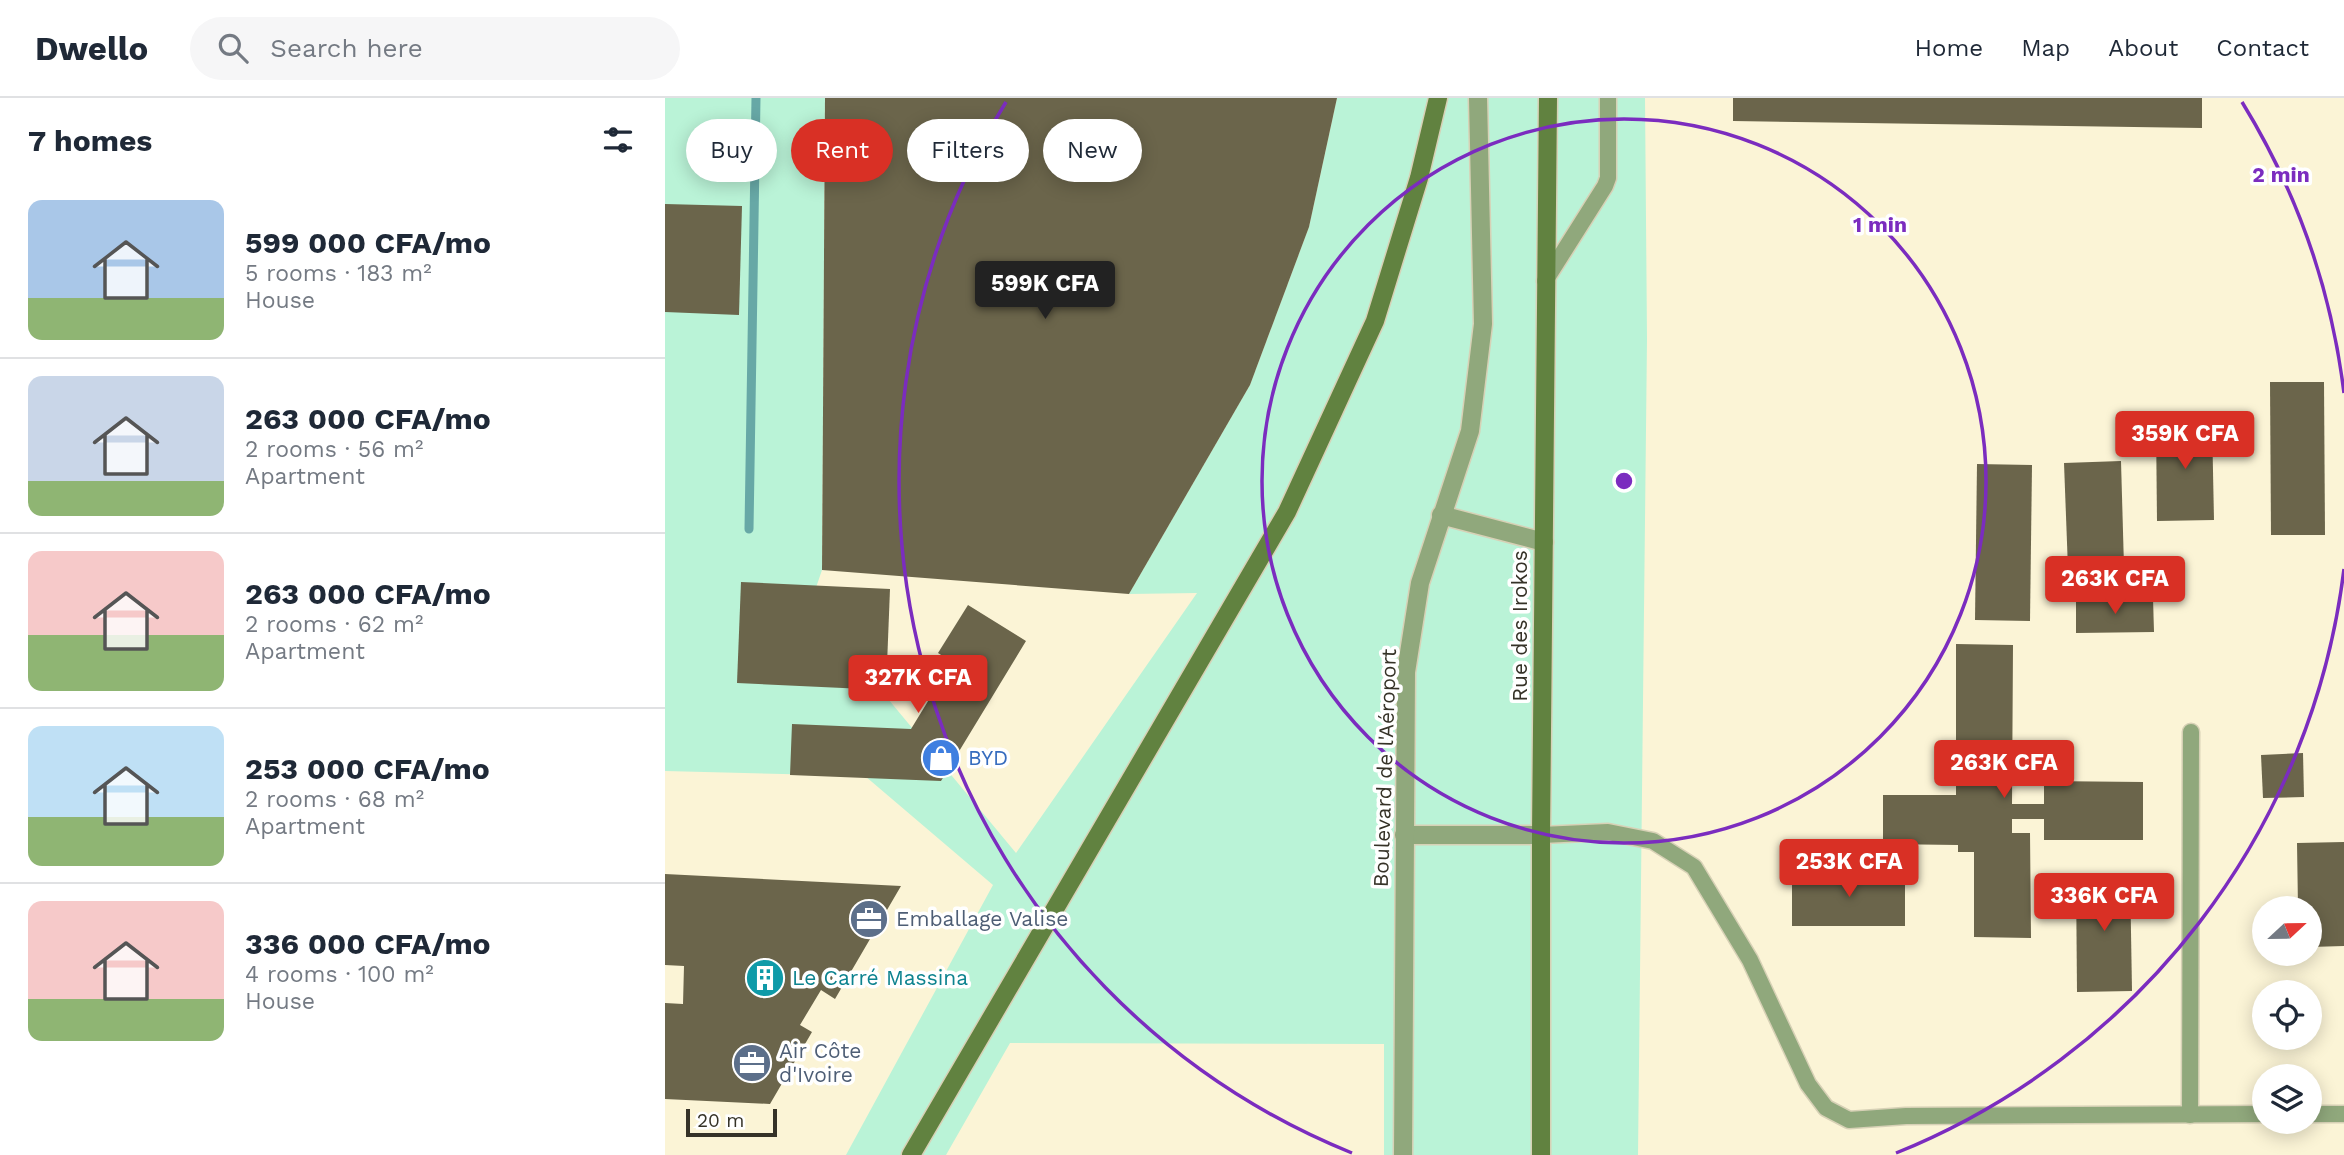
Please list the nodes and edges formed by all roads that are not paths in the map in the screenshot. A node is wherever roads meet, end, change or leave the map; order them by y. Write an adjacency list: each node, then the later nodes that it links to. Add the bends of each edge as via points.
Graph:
1 (1439, 98): 15 (main road, via 1375,321 1287,512)
2 (1478, 98): 6 (street, Boulevard de l'Aéroport, via 1483,324 1470,431)
3 (1548, 98): 5 (main road, Rue des Irokos)
4 (1608, 98): 5 (lane, via 1608,178)
5 (1545, 281): 7 (main road, Rue des Irokos)
6 (1441, 515): 7 (street); 9 (street, Boulevard de l'Aéroport, via 1420,583 1406,673)
7 (1544, 542): 10 (main road, Rue des Irokos)
8 (2191, 732): 14 (lane)
9 (1405, 835): 10 (street); 16 (street, Boulevard de l'Aéroport)
10 (1541, 835): 14 (lane, via 1608,832 1653,841 1695,867 1750,960 1808,1084 1826,1108 1849,1119); 17 (main road, Rue des Irokos)
11 (2252, 1114): 14 (lane)
12 (2322, 1114): 13 (lane)
13 (2344, 1114)
14 (2190, 1115)
15 (911, 1155)
16 (1403, 1155)
17 (1541, 1155)

